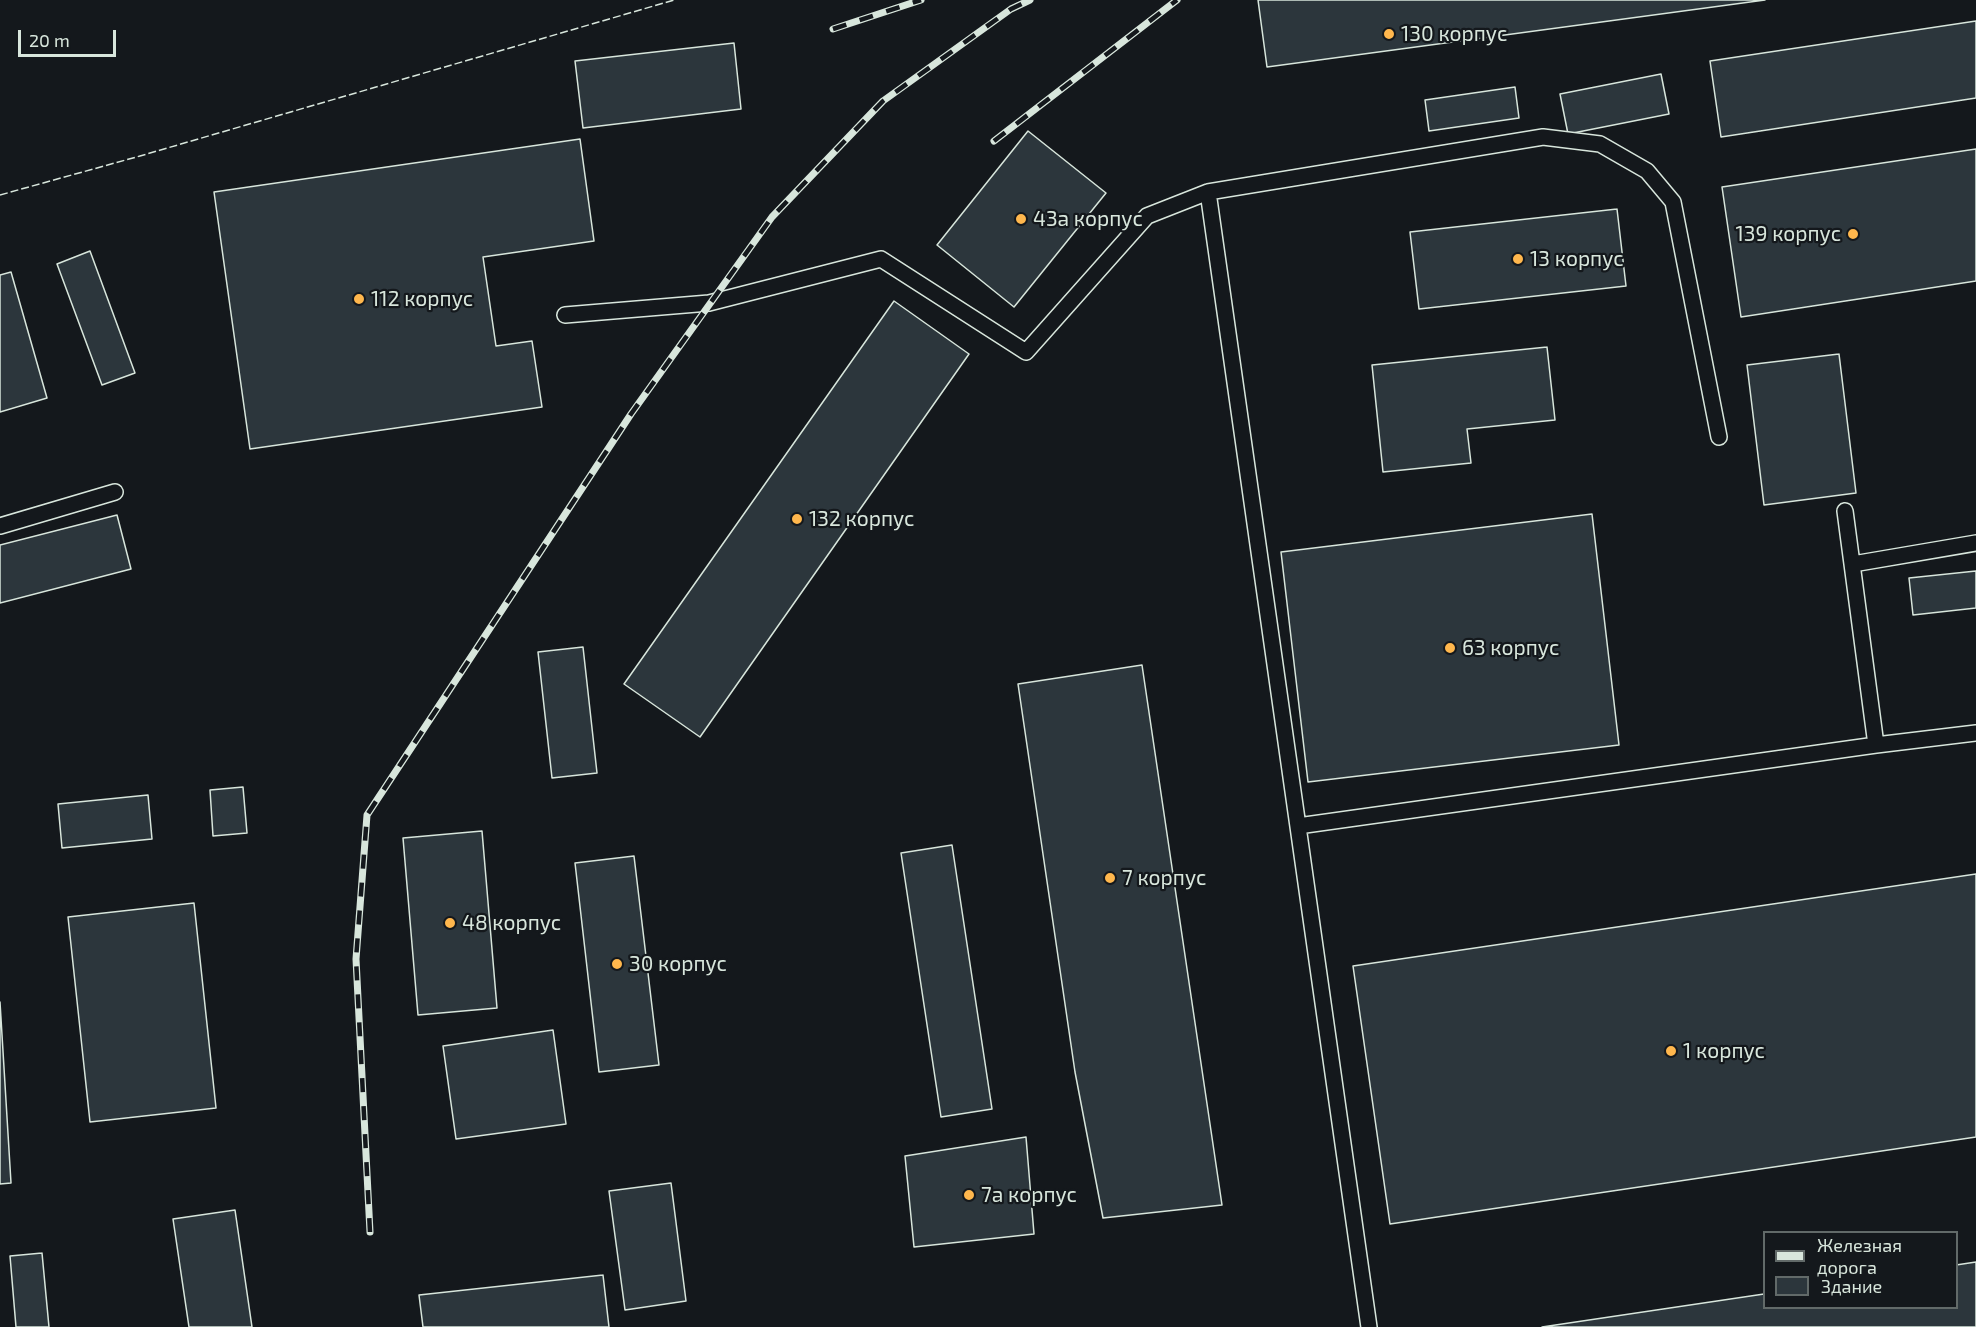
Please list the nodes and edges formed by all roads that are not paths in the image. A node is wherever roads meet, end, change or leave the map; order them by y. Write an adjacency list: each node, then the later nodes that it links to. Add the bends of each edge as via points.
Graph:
1 (1208, 192): 2 (lane, via 1147,216 1026,352 881,259 709,303); 3 (lane, via 1543,137 1600,144 1647,171 1673,202); 11 (lane)
2 (565, 315)
3 (1719, 437)
4 (115, 492): 6 (lane)
5 (1845, 511): 8 (lane)
6 (0, 526)
7 (1976, 543): 8 (lane)
8 (1853, 564): 10 (lane)
9 (1976, 733): 10 (lane)
10 (1876, 745): 11 (lane)
11 (1298, 826): 12 (lane)
12 (1369, 1327)

